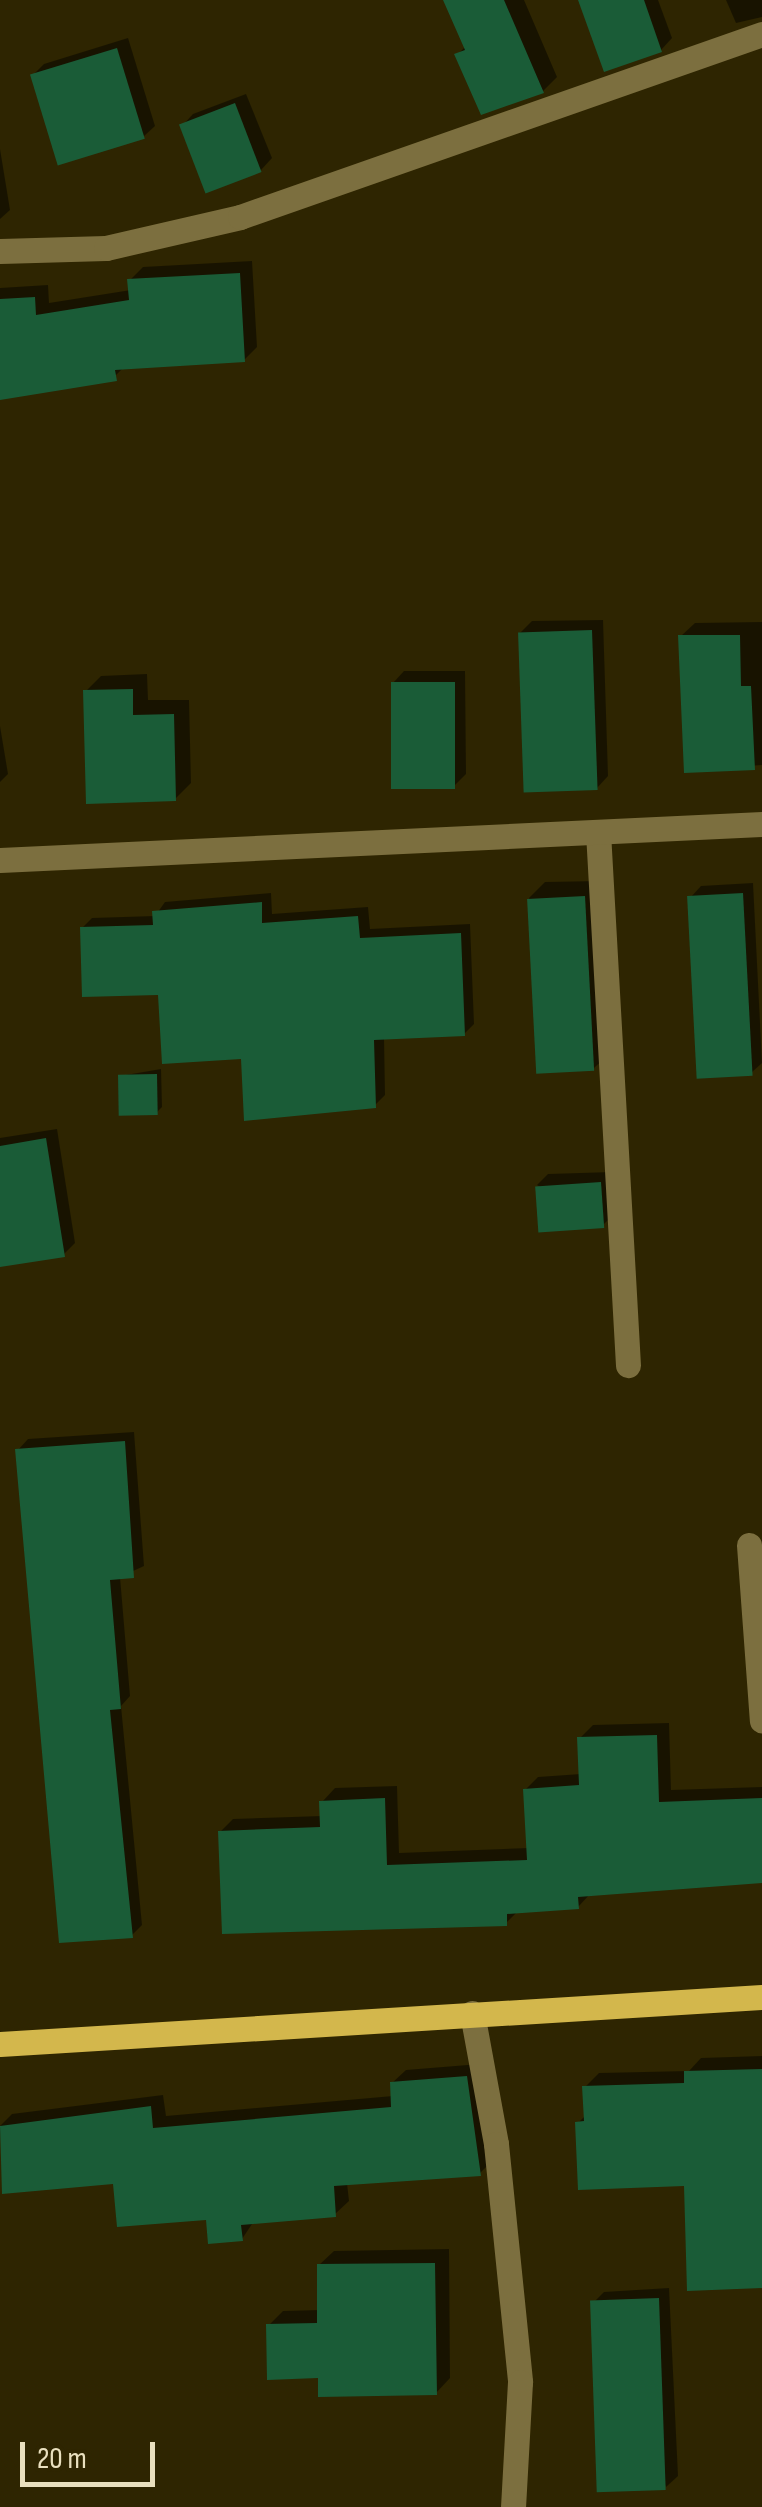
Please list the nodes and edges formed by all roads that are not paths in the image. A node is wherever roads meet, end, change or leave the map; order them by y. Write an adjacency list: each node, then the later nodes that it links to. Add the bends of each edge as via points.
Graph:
1 (762, 34): 2 (street, via 240,217 106,248)
2 (0, 250)
3 (762, 824): 4 (street)
4 (598, 832): 5 (street); 6 (street)
5 (0, 860)
6 (628, 1364)
7 (749, 1545): 8 (street)
8 (762, 1721)
9 (762, 1997): 10 (main road)
10 (472, 2013): 11 (main road); 12 (street, via 496,2144 520,2382)
11 (0, 2044)
12 (513, 2507)

